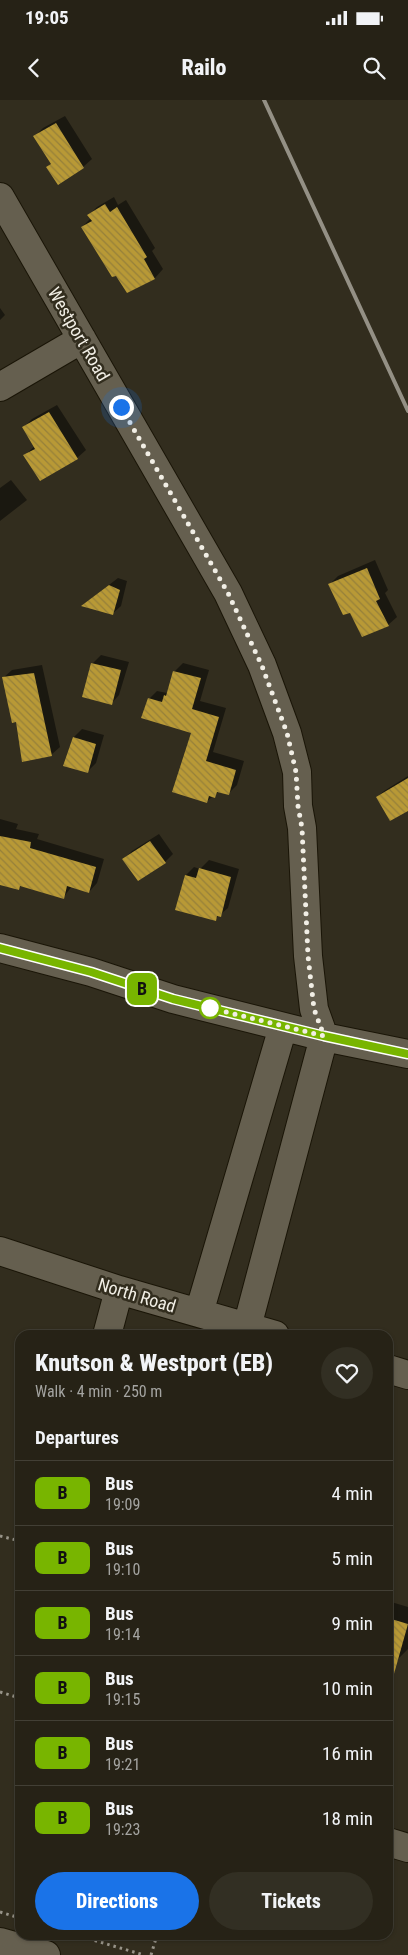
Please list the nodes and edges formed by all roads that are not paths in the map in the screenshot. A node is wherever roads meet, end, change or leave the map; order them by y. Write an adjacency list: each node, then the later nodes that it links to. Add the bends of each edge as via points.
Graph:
1 (0, 197): 2 (street, Westport Road)
2 (82, 339): 3 (street); 6 (street, Westport Road, via 228,593 262,666 287,733 296,772 302,828 314,1009)
3 (0, 387)
4 (0, 948): 5 (street, via 91,972 173,999)
5 (283, 1027): 6 (street); 10 (street)
6 (324, 1036): 7 (street); 11 (street)
7 (408, 1054)
8 (0, 1251): 9 (street, North Road)
9 (119, 1290): 10 (street, North Road); 12 (street)
10 (199, 1313): 11 (street, North Road)
11 (247, 1327): 13 (street, North Road)
12 (108, 1330)
13 (258, 1330)
14 (393, 1370): 15 (street)
15 (408, 1375)
16 (393, 1844): 17 (street)
17 (408, 1848)
18 (0, 1942): 19 (street)
19 (46, 1955)

